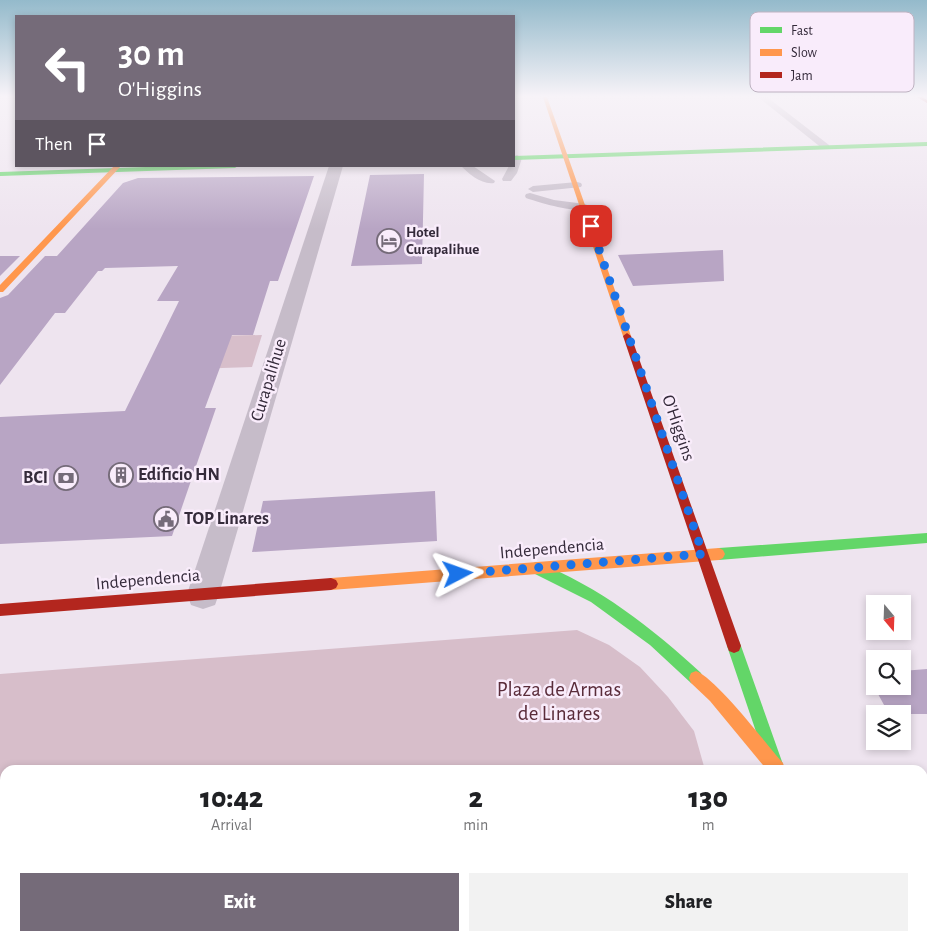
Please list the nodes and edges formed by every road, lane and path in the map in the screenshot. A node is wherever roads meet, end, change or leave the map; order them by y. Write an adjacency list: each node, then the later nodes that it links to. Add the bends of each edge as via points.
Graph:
1 (561, 141): 5 (main road, O'Higgins)
2 (818, 141): 4 (lane)
3 (927, 144): 4 (main road)
4 (826, 147): 5 (main road)
5 (567, 156): 6 (main road); 15 (main road, O'Higgins)
6 (516, 158)
7 (176, 167): 11 (main road)
8 (336, 167): 22 (street, Curapalihue)
9 (467, 167): 14 (lane)
10 (514, 167): 13 (lane)
11 (117, 168): 12 (main road); 18 (main road)
12 (0, 174)
13 (507, 179)
14 (490, 181)
15 (577, 185): 16 (lane); 17 (main road, O'Higgins)
16 (531, 192): 17 (lane, via 553,203)
17 (584, 208): 20 (main road, O'Higgins)
18 (0, 290)
19 (927, 538): 20 (main road, Independencia)
20 (703, 554): 21 (main road, Independencia); 25 (main road, O'Higgins)
21 (536, 568): 22 (main road, Independencia); 24 (main road, via 596,598 655,640 715,696)
22 (203, 594): 23 (main road, Independencia)
23 (0, 610)
24 (774, 765)
25 (776, 765)

